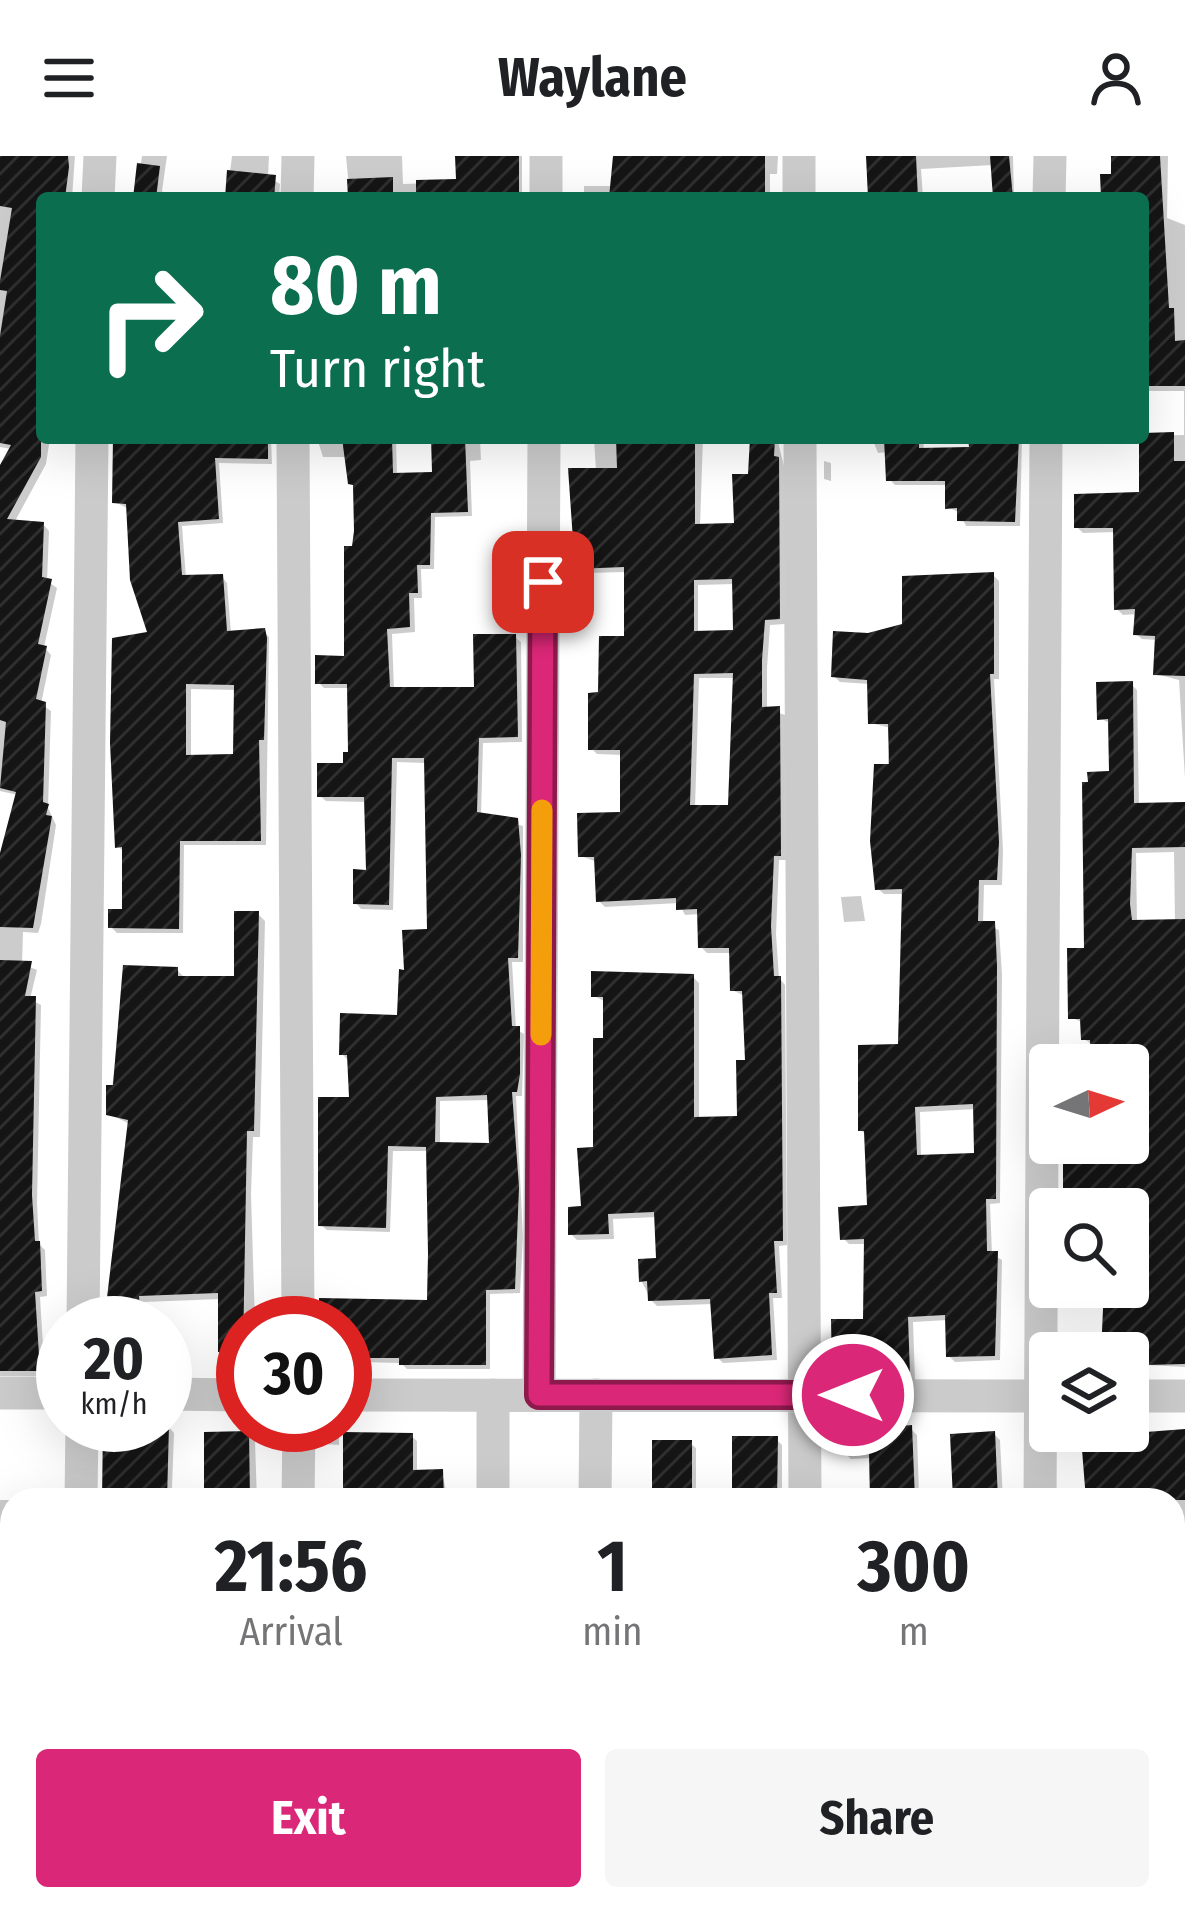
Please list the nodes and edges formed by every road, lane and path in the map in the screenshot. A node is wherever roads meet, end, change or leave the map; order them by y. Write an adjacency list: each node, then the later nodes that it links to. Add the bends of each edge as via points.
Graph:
1 (100, 156): 6 (street)
2 (298, 156): 7 (street)
3 (546, 156): 8 (street)
4 (799, 156): 9 (street)
5 (1050, 156): 10 (street)
6 (98, 192)
7 (297, 192)
8 (546, 192)
9 (799, 192)
10 (1049, 192)
11 (92, 444): 16 (street)
12 (292, 444): 17 (street)
13 (544, 444): 23 (street)
14 (800, 444): 25 (street)
15 (1046, 444): 18 (street)
16 (83, 1296)
17 (298, 1296)
18 (1045, 1332)
19 (0, 1393): 20 (street)
20 (36, 1393)
21 (372, 1395): 22 (street)
22 (493, 1395): 23 (street); 34 (street)
23 (539, 1395): 24 (street)
24 (596, 1395): 25 (street); 35 (street)
25 (806, 1395): 26 (street); 36 (street)
26 (1029, 1396)
27 (1149, 1396): 28 (street)
28 (1185, 1396)
29 (82, 1452): 32 (street)
30 (298, 1452): 33 (street)
31 (1042, 1452): 37 (street)
32 (81, 1488)
33 (298, 1488)
34 (493, 1488)
35 (595, 1488)
36 (806, 1488)
37 (1041, 1488)

